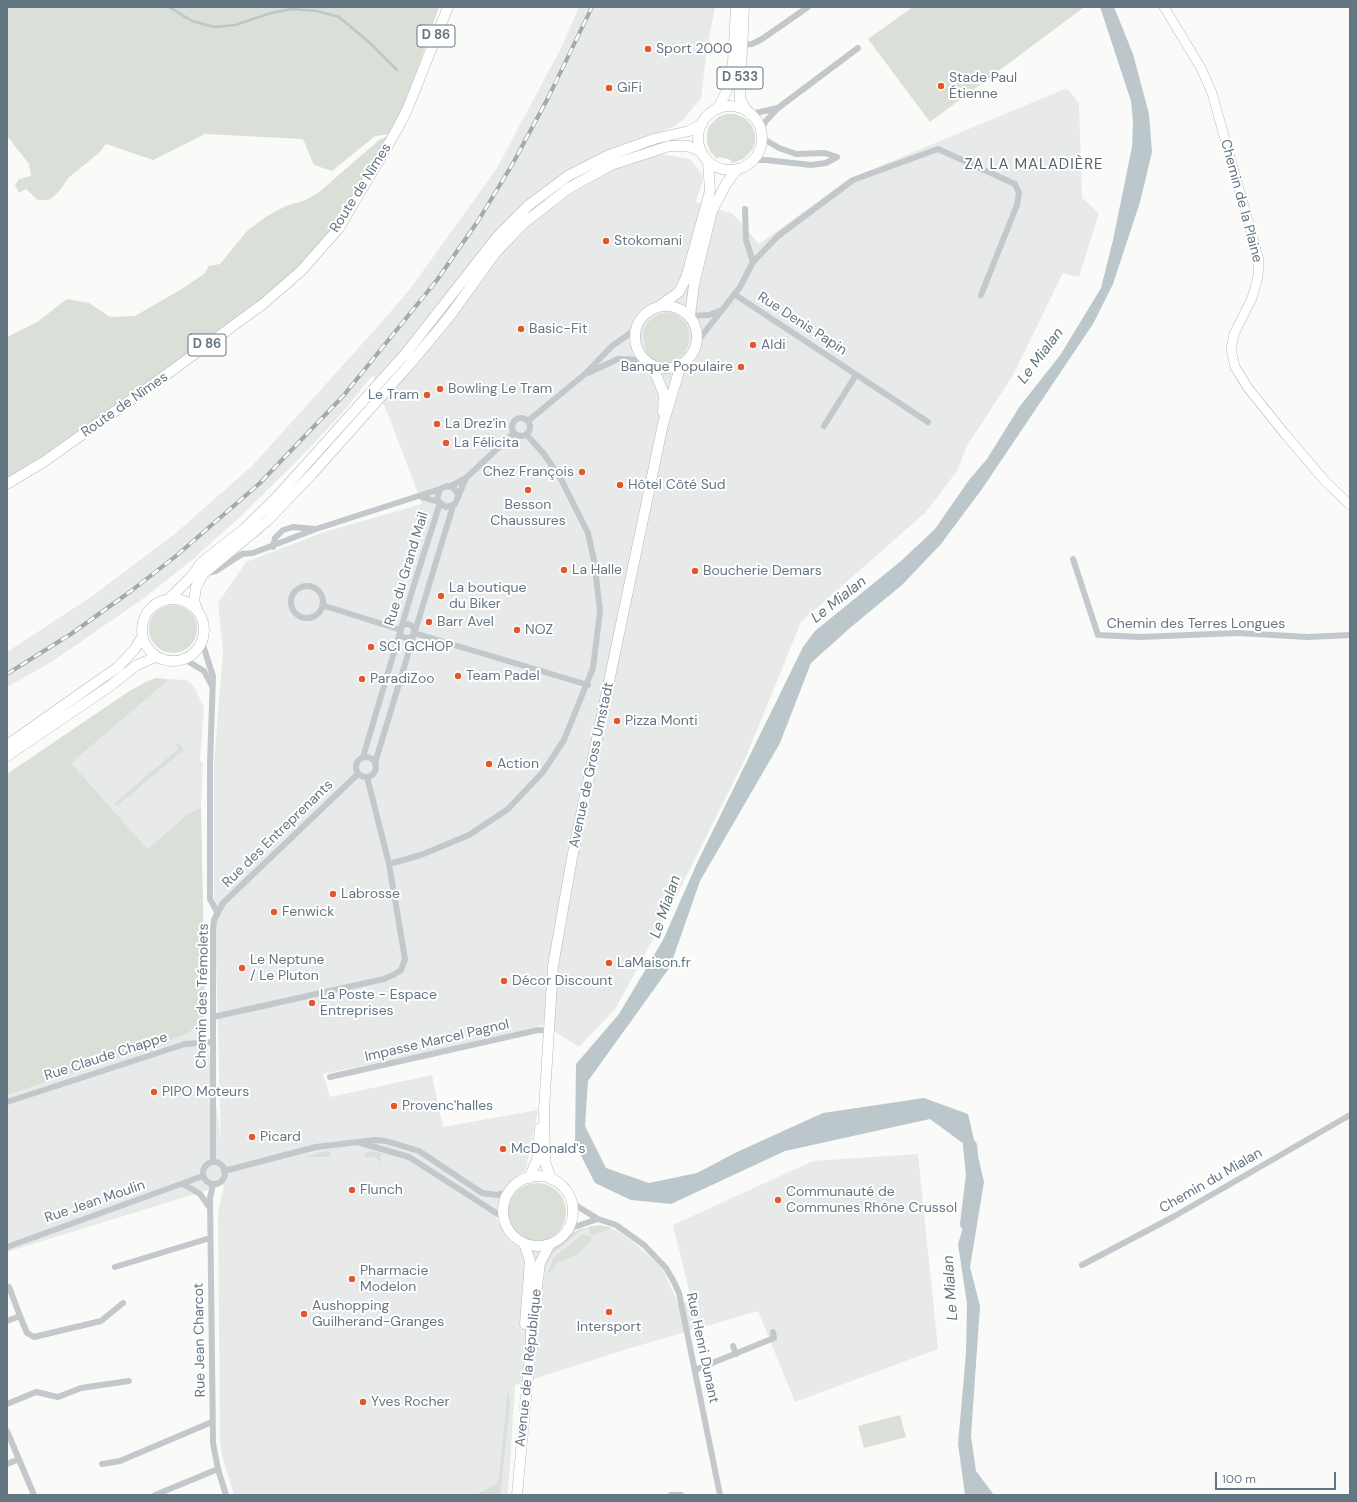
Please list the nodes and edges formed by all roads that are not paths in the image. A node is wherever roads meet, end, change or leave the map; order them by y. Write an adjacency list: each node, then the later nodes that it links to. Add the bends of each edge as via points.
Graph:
1 (448, 7): 37 (main road, Route de Nîmes / D 86, via 407,110 395,133 339,228 301,271 262,304 155,383 45,462)
2 (736, 7): 9 (main road, D 533, via 733,62 727,90)
3 (744, 7): 6 (main road, D 533)
4 (808, 7): 6 (street, via 762,39)
5 (1164, 7): 43 (street, Chemin de la Plaine, via 1201,68 1212,93 1259,260 1258,277 1252,298 1234,334 1231,349 1235,367 1248,388 1285,434)
6 (743, 45): 10 (main road, D 533, via 740,99)
7 (858, 48): 8 (street)
8 (778, 108): 10 (street); 12 (street, via 765,122)
9 (718, 109): 10 (main road, via 732,106); 11 (main road, via 711,112)
10 (749, 112): 12 (main road, via 759,125)
11 (702, 124): 13 (main road, via 698,138); 49 (main road, via 689,131 654,139 607,156 568,176 529,205 497,237 406,353 276,498 248,525 201,563)
12 (762, 135): 14 (main road, via 761,146); 14 (street, via 779,148 796,154 825,153 837,157 826,163 811,165)
13 (702, 152): 15 (main road); 48 (main road, via 688,146 669,146 626,159 568,188 534,214 502,246 409,365 312,474 267,521)
14 (754, 160): 16 (main road)
15 (708, 161): 16 (main road, via 722,169); 21 (main road, via 710,191 686,278 679,292)
16 (737, 170): 23 (main road, via 726,184 712,211 694,284)
17 (745, 209): 18 (street, via 746,240)
18 (753, 262): 19 (street); 20 (street, via 778,236 853,180 938,150 1015,184 1019,193 1017,205)
19 (734, 294): 22 (street); 29 (street, Rue Denis Papin)
20 (981, 295)
21 (661, 305): 23 (main road, via 677,307); 24 (main road, via 646,312)
22 (723, 309): 23 (street, via 709,315); 25 (street)
23 (690, 316): 25 (main road, via 698,333)
24 (635, 330): 26 (main road, via 638,351); 28 (street, via 612,346)
25 (697, 342): 27 (main road, via 692,356)
26 (649, 362): 27 (main road, via 667,368); 28 (street, via 618,360); 32 (main road, Avenue de Gross Umstadt, via 664,394)
27 (680, 365): 32 (main road, Avenue de Gross Umstadt)
28 (585, 374): 30 (street)
29 (856, 374): 31 (street, Rue Denis Papin); 33 (street)
30 (528, 421): 34 (street, via 516,419 512,424); 35 (street, via 530,428)
31 (928, 422)
32 (663, 424): 70 (main road, Avenue de Gross Umstadt, via 571,865 553,966)
33 (824, 426)
34 (514, 433): 35 (street, via 520,436); 36 (street)
35 (526, 434): 59 (street, via 561,479 588,533 600,611 593,668)
36 (466, 478): 38 (street); 40 (street)
37 (7, 484)
38 (451, 486): 39 (street); 40 (street)
39 (440, 489): 41 (street); 42 (street, via 437,496)
40 (458, 494): 44 (street, via 458,501)
41 (419, 496): 42 (street); 45 (street)
42 (439, 502): 44 (street, via 446,507); 52 (street, Rue du Grand Mail)
43 (1350, 505)
44 (453, 506): 53 (street, Rue du Grand Mail)
45 (316, 529): 46 (street); 46 (street, via 293,527 283,530 275,538)
46 (273, 546): 48 (street, via 242,554 216,571)
47 (1073, 559): 54 (street, Chemin des Terres Longues, via 1098,635)
48 (203, 574): 51 (main road, via 196,587 194,601)
49 (170, 598): 51 (main road, via 185,600); 55 (main road, via 155,603 145,615)
50 (322, 605): 50 (street, via 321,595 316,588 311,587 298,588 291,599 295,612 302,617 315,615); 52 (street)
51 (197, 610): 56 (main road, via 204,626)
52 (401, 630): 53 (street, via 404,637 411,637); 53 (street, via 403,626 409,625 414,629); 63 (street, Rue du Grand Mail)
53 (414, 633): 59 (street); 64 (street, Rue du Grand Mail)
54 (1350, 635)
55 (142, 637): 57 (main road); 61 (main road, via 118,668)
56 (202, 642): 58 (main road, via 194,653); 60 (street, Chemin des Trémolets, via 212,670)
57 (156, 657): 58 (main road, via 173,661); 62 (main road, via 136,665)
58 (184, 659): 60 (street, via 204,671)
59 (588, 685): 67 (street, via 564,740 543,772 508,809 469,835 421,855)
60 (214, 689): 68 (street, Chemin des Trémolets, via 210,764 210,899)
61 (7, 745)
62 (7, 756)
63 (364, 757): 64 (street, via 370,758); 65 (street, via 357,762)
64 (374, 763): 66 (street, via 374,774)
65 (358, 774): 66 (street); 68 (street, Rue des Entreprenants, via 223,903)
66 (367, 777): 67 (street)
67 (389, 864): 69 (street, via 405,959 401,970 384,979)
68 (217, 912): 69 (street, Chemin des Trémolets, via 213,930)
69 (213, 1017): 71 (street, Chemin des Trémolets)
70 (549, 1031): 72 (street, Impasse Marcel Pagnol, via 538,1030); 74 (main road, Avenue de Gross Umstadt)
71 (213, 1042): 73 (street, Rue Claude Chappe, via 185,1044); 77 (street, Chemin des Trémolets)
72 (330, 1077)
73 (7, 1102)
74 (544, 1109): 80 (main road, Avenue de Gross Umstadt, via 538,1135 537,1160); 81 (main road, Avenue de Gross Umstadt, via 545,1162)
75 (1350, 1115): 94 (street, Chemin du Mialan, via 1173,1218)
76 (358, 1142): 78 (street, via 316,1147); 84 (street, via 374,1140 401,1144 438,1162 482,1193 491,1195); 87 (street, via 409,1157)
77 (213, 1161): 78 (street, via 221,1164); 79 (street, via 205,1166)
78 (224, 1171): 83 (street, via 220,1181)
79 (203, 1176): 82 (street, Rue Jean Moulin); 83 (street)
80 (529, 1178): 81 (main road); 84 (main road, via 518,1183)
81 (551, 1179): 85 (main road, via 566,1191)
82 (183, 1184): 86 (street, via 200,1194); 93 (street, Rue Jean Moulin)
83 (213, 1184): 86 (street, Rue Jean Charcot)
84 (509, 1192): 87 (main road, via 504,1206)
85 (572, 1203): 88 (street, Rue Henri Dunant); 89 (main road)
86 (210, 1208): 90 (street, Rue Jean Charcot)
87 (504, 1218): 91 (main road, via 512,1234)
88 (598, 1219): 89 (street); 103 (street, Rue Henri Dunant, via 616,1225 630,1234 666,1268 679,1293)
89 (568, 1229): 92 (main road, via 562,1237)
90 (210, 1238): 95 (street); 106 (street, Rue Jean Charcot)
91 (524, 1243): 92 (main road, via 537,1246); 115 (main road, Avenue de la République, via 530,1261 530,1273)
92 (550, 1244): 116 (main road, Avenue de la République, via 540,1263)
93 (7, 1246)
94 (1082, 1265)
95 (115, 1267)
96 (9, 1286): 98 (street)
97 (123, 1303): 98 (street, via 101,1321 34,1337 27,1333)
98 (20, 1316): 99 (street)
99 (7, 1320)
100 (773, 1332): 102 (street, via 774,1338)
101 (733, 1346): 102 (street)
102 (736, 1354): 103 (street)
103 (695, 1370): 119 (street, Rue Henri Dunant)
104 (129, 1381): 105 (street, via 81,1388 58,1397 36,1392)
105 (7, 1404)
106 (212, 1422): 110 (street, via 120,1460); 111 (street, Rue Jean Charcot)
107 (7, 1431): 108 (street)
108 (20, 1459): 109 (street); 112 (street)
109 (7, 1464)
110 (102, 1464)
111 (218, 1469): 113 (street); 114 (street, Rue Jean Charcot)
112 (34, 1495)
113 (155, 1495)
114 (226, 1495)
115 (511, 1495)
116 (517, 1495)
117 (671, 1495): 118 (street)
118 (681, 1495)
119 (720, 1495)

